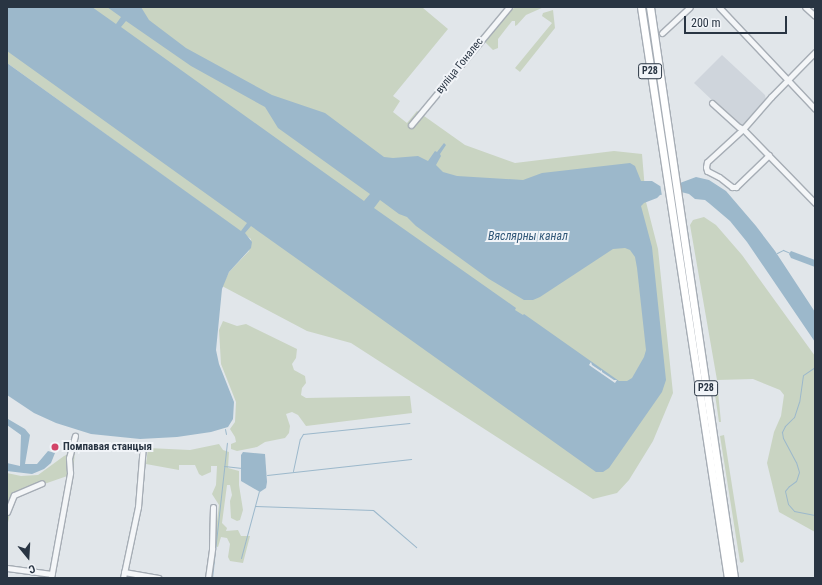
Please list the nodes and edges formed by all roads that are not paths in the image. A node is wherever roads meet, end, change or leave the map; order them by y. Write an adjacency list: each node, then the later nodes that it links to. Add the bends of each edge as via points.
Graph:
1 (508, 7): 13 (street, вуліца Гоналес)
2 (641, 7): 25 (highway, Р28)
3 (650, 7): 25 (highway, Р28)
4 (690, 7): 8 (street)
5 (719, 7): 10 (street)
6 (805, 7): 7 (street)
7 (815, 16)
8 (662, 32)
9 (815, 52): 10 (street)
10 (788, 80): 12 (street); 14 (street)
11 (712, 103): 14 (street)
12 (815, 109)
13 (412, 125)
14 (743, 129): 15 (street); 15 (street, via 707,162 707,171 736,187)
15 (769, 155): 16 (street)
16 (815, 203)
17 (75, 436): 24 (street, via 69,458 70,473)
18 (143, 445): 23 (street, via 138,507)
19 (42, 483): 21 (street, via 14,495)
20 (213, 507): 28 (street)
21 (7, 512)
22 (7, 568): 24 (street)
23 (124, 572): 26 (street); 27 (street)
24 (51, 576)
25 (729, 577)
26 (123, 578)
27 (158, 578)
28 (208, 578)

